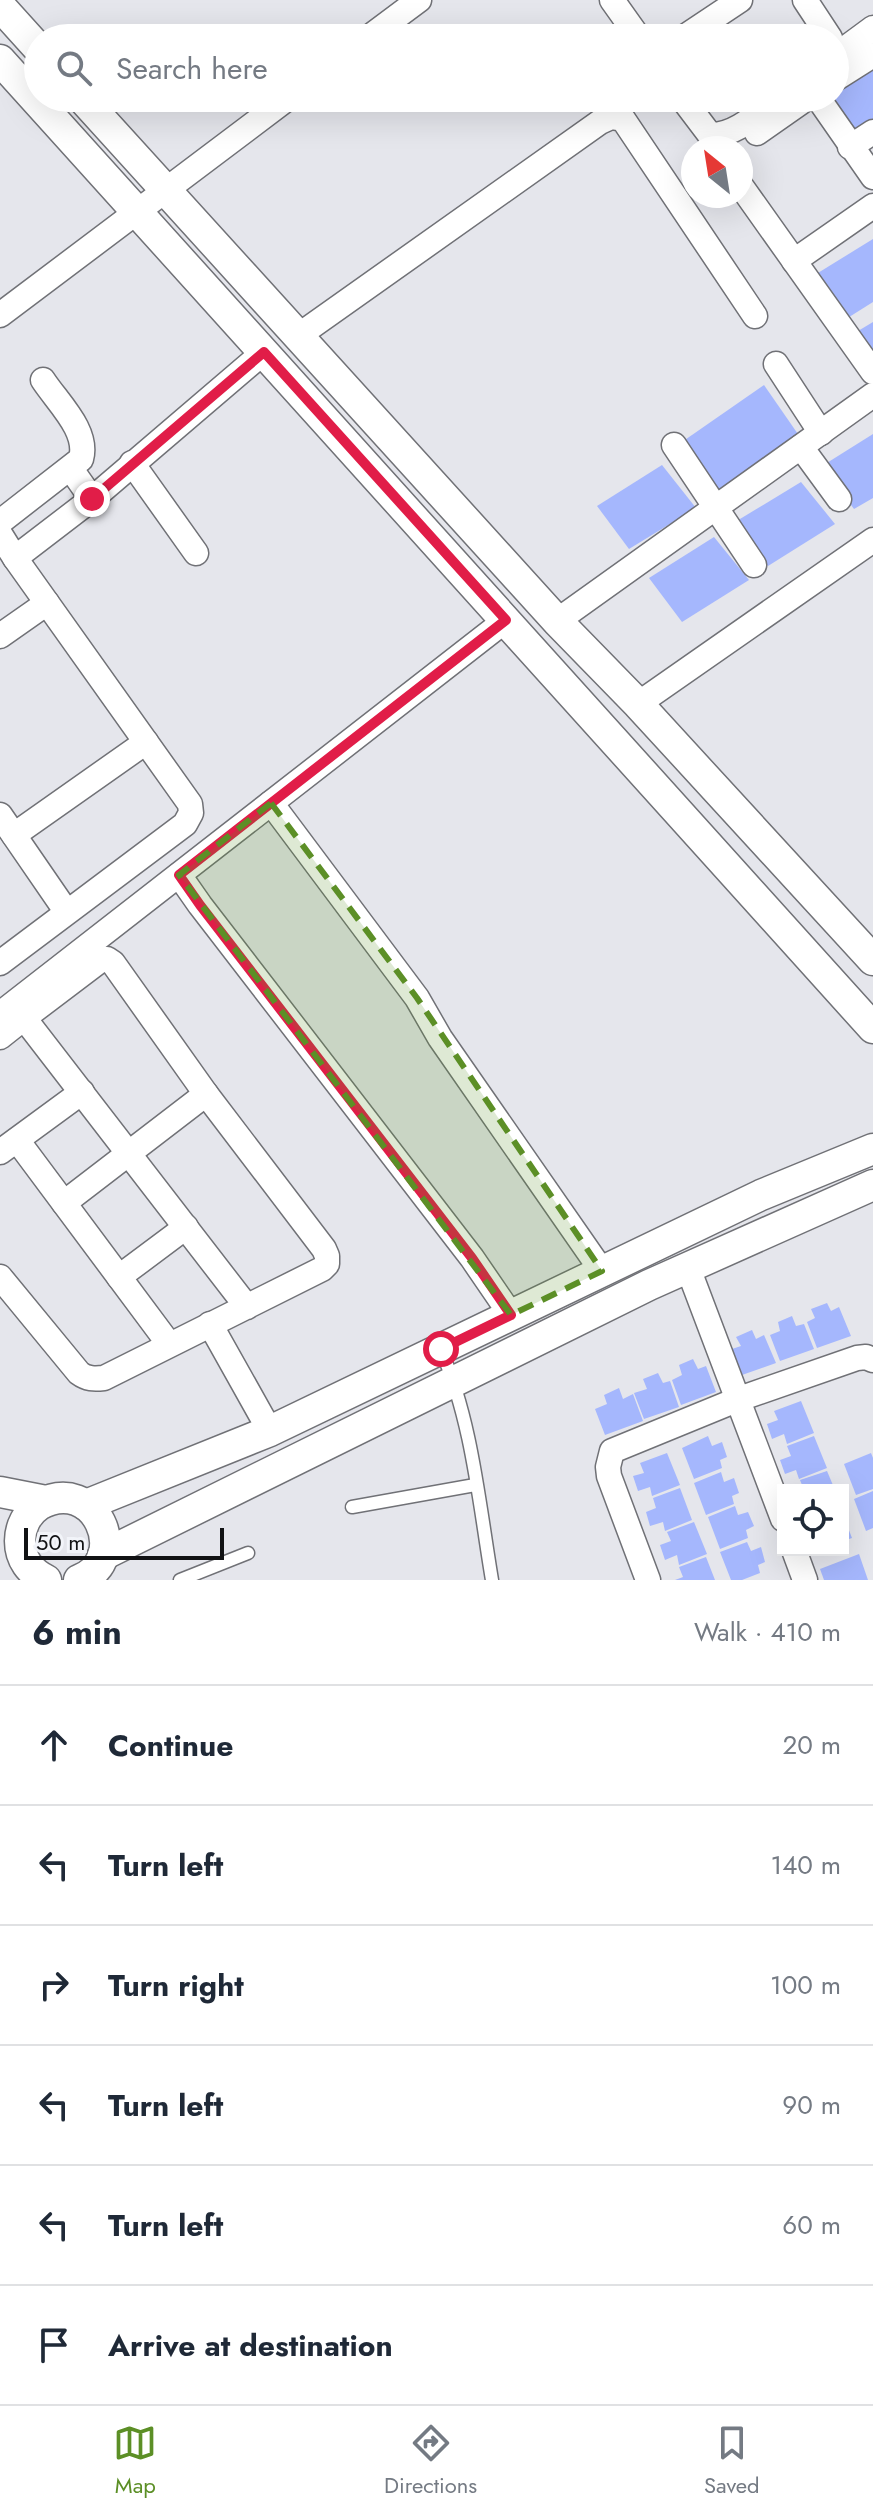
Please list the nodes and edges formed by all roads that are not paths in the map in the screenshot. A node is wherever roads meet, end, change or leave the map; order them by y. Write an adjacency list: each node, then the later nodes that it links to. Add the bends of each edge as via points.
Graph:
1 (419, 0): 6 (street)
2 (612, 0): 7 (street)
3 (740, 0): 8 (street)
4 (805, 0): 9 (street)
5 (0, 6): 11 (street)
6 (387, 24)
7 (629, 24)
8 (704, 24)
9 (820, 24)
10 (873, 28): 12 (street)
11 (24, 33)
12 (849, 41)
13 (873, 55): 15 (street)
14 (0, 60): 16 (street)
15 (849, 70)
16 (24, 87)
17 (47, 112): 31 (street)
18 (95, 112): 28 (street)
19 (269, 112): 28 (street)
20 (693, 112): 21 (street, via 710,135 731,132)
21 (759, 112)
22 (787, 112): 25 (street)
23 (827, 112): 26 (street)
24 (873, 132): 26 (street)
25 (753, 136)
26 (850, 147): 27 (street)
27 (873, 177)
28 (165, 190): 31 (street); 35 (street)
29 (753, 203): 32 (street)
30 (873, 206): 32 (street)
31 (136, 211): 33 (street); 36 (street)
32 (794, 261): 38 (street)
33 (0, 315)
34 (755, 316): 35 (street, via 623,119 611,117)
35 (298, 336): 56 (street)
36 (264, 352): 43 (street); 55 (street)
37 (776, 364): 41 (street)
38 (873, 372)
39 (43, 380): 44 (street, via 83,436 81,459)
40 (873, 395): 41 (street)
41 (811, 440): 46 (street); 47 (street)
42 (674, 445): 47 (street)
43 (132, 463): 45 (street); 51 (street)
44 (71, 469): 45 (street); 48 (street)
45 (92, 499): 52 (street)
46 (839, 499)
47 (716, 508): 53 (street); 56 (street)
48 (0, 522)
49 (0, 534): 52 (street)
50 (873, 540): 58 (street)
51 (196, 553)
52 (15, 558): 54 (street)
53 (754, 565)
54 (47, 603): 57 (street); 59 (street)
55 (506, 620): 60 (street); 67 (street)
56 (557, 621): 58 (street)
57 (0, 636)
58 (638, 704): 64 (street)
59 (146, 742): 61 (street); 63 (street, via 191,813 185,824)
60 (271, 803): 62 (street); 78 (street, via 417,998)
61 (7, 825): 63 (street)
62 (179, 875): 66 (street); 82 (street)
63 (66, 911): 65 (street)
64 (873, 960)
65 (0, 963)
66 (12, 1012): 68 (street); 69 (street); 70 (street, via 102,959 111,961)
67 (873, 1028)
68 (0, 1037)
69 (82, 1092): 71 (street); 73 (street)
70 (206, 1094): 73 (street); 81 (street, via 327,1256 322,1269)
71 (8, 1146): 75 (street)
72 (873, 1149): 78 (street, via 761,1195)
73 (130, 1153): 75 (street); 76 (street)
74 (873, 1185): 77 (street)
75 (64, 1203): 80 (street)
76 (186, 1227): 80 (street); 81 (street)
77 (688, 1268): 87 (street); 88 (street)
78 (602, 1271): 82 (street)
79 (0, 1277): 84 (street, via 85,1378 104,1378)
80 (119, 1277): 84 (street)
81 (247, 1307): 83 (street)
82 (511, 1315): 85 (street)
83 (210, 1324): 84 (street); 89 (street)
84 (169, 1344)
85 (441, 1349): 87 (lane); 89 (street)
86 (873, 1360): 88 (street, via 857,1358)
87 (455, 1381): 90 (lane); 99 (street)
88 (739, 1399): 93 (street); 103 (street, via 612,1451 609,1476)
89 (270, 1431): 94 (street)
90 (475, 1485): 95 (lane); 102 (lane)
91 (0, 1492): 92 (street)
92 (46, 1501): 94 (street, via 73,1499); 96 (street)
93 (777, 1503)
94 (86, 1505): 99 (street, via 97,1514 105,1541)
95 (352, 1507)
96 (10, 1530): 100 (street)
97 (248, 1553): 101 (lane)
98 (796, 1556): 104 (street)
99 (94, 1571)
100 (29, 1577)
101 (180, 1580)
102 (492, 1580)
103 (648, 1580)
104 (805, 1580)

